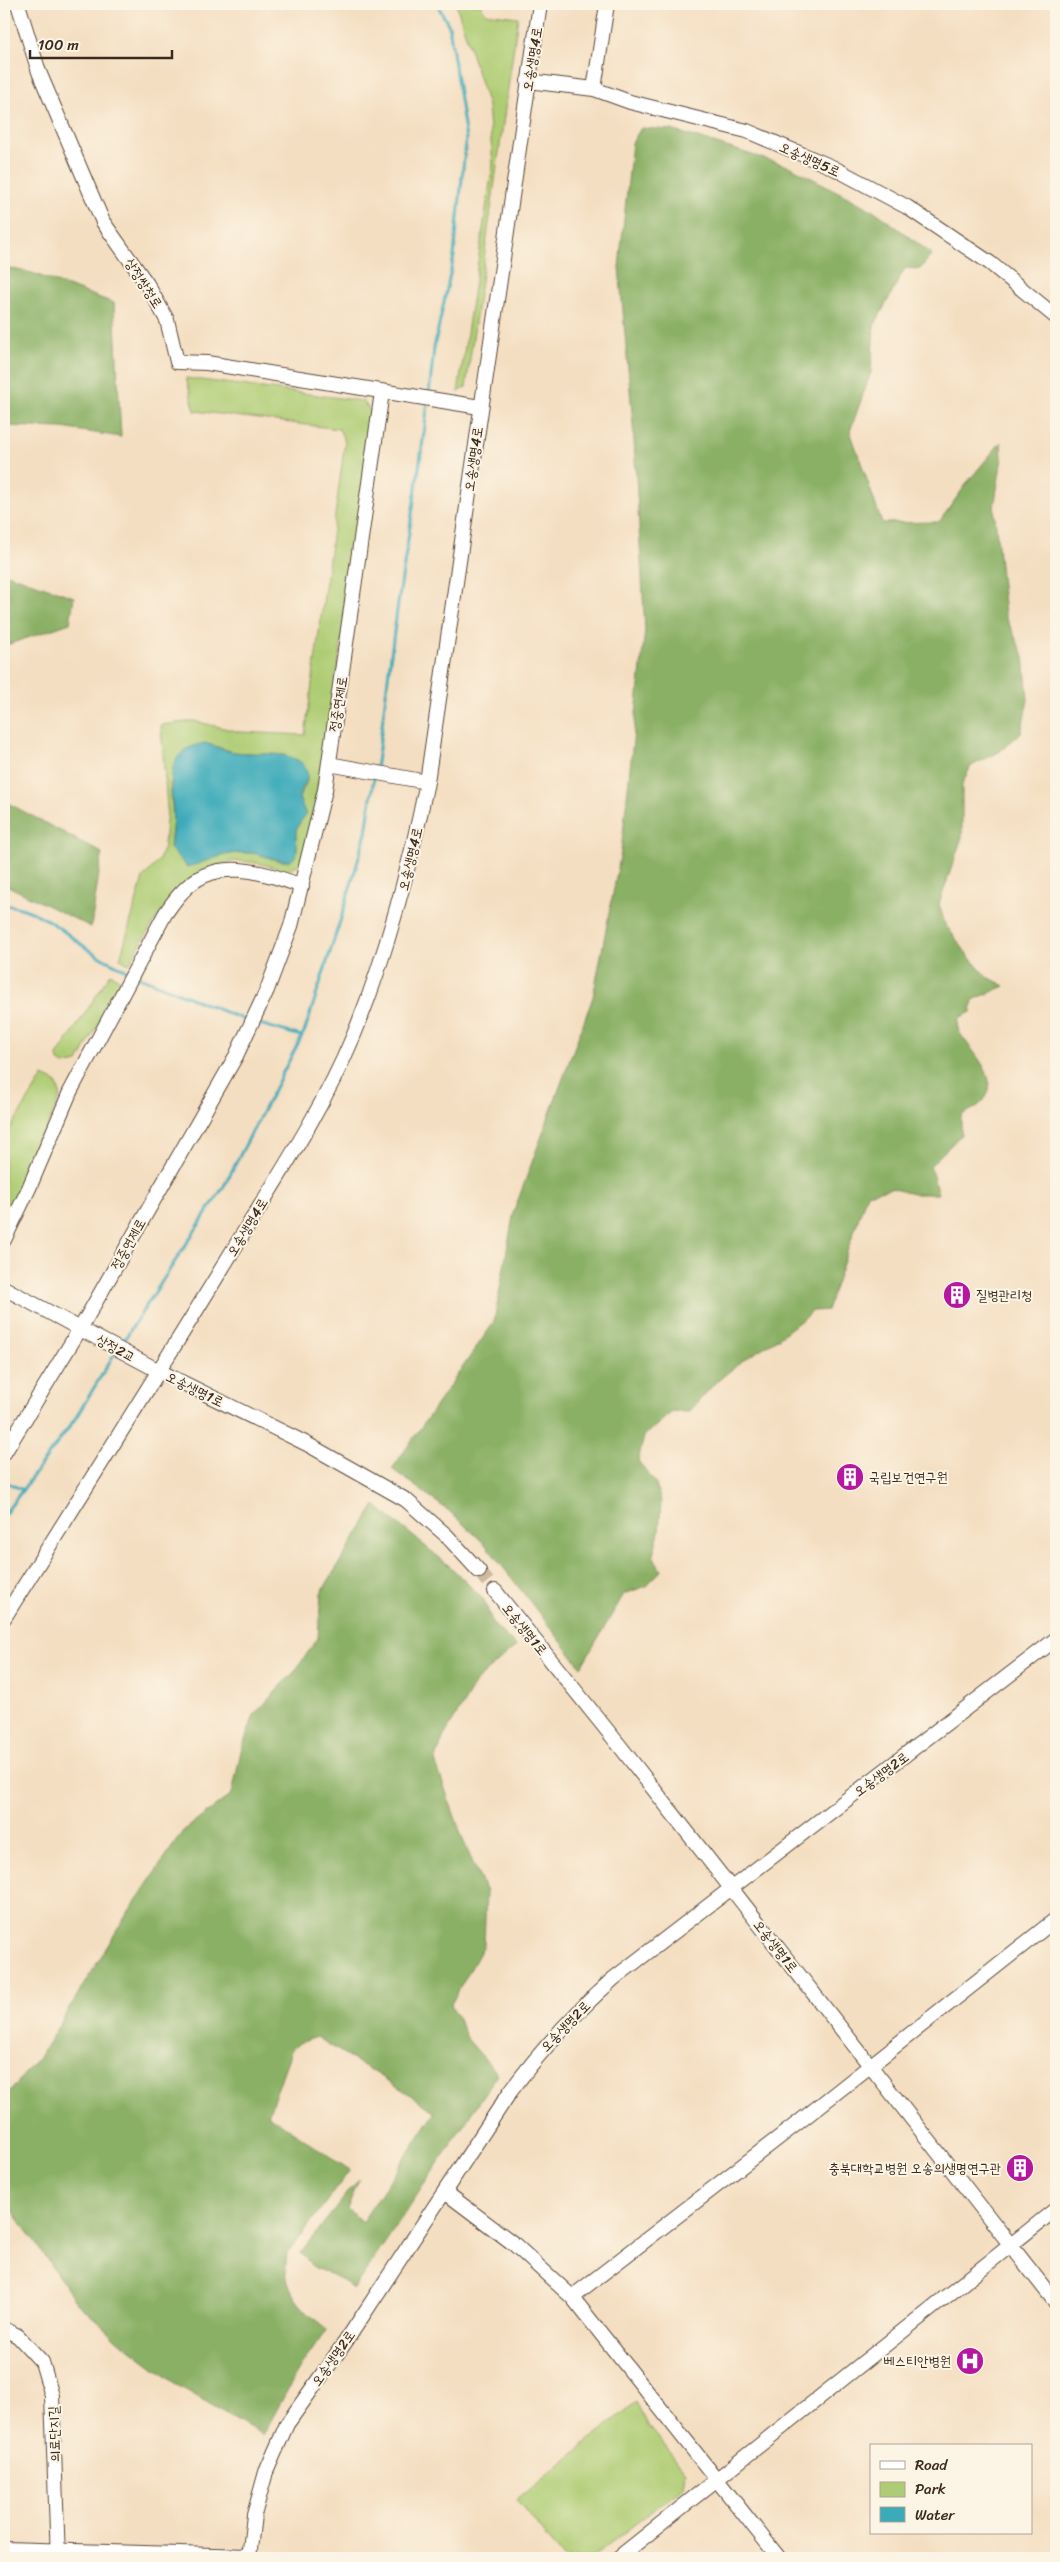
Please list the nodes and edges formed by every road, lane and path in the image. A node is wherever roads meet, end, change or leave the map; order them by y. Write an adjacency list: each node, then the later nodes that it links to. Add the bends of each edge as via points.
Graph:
1 (18, 4): 7 (street, 상정쌍청로, via 39,72 103,222 168,320 177,362)
2 (540, 4): 4 (street, 오송생명4로)
3 (607, 4): 5 (street)
4 (528, 81): 5 (street, 오송생명5로); 8 (street, 오송생명4로)
5 (594, 89): 6 (street, 오송생명5로, via 630,102 748,131 832,167 907,207 990,263)
6 (1056, 317)
7 (389, 392): 8 (street); 9 (street, 정중연제로)
8 (480, 408): 10 (street, 오송생명4로)
9 (333, 765): 10 (street); 11 (street, 정중연제로)
10 (421, 781): 15 (street, 오송생명4로, via 409,869 380,967 352,1039 316,1113)
11 (302, 886): 12 (street, via 241,868 220,871 182,891 165,914 70,1092); 14 (street, 정중연제로, via 291,926 248,1032)
12 (4, 1240)
13 (4, 1288): 14 (street, 상정2교)
14 (84, 1331): 15 (street, 상정2교); 16 (street, 정중연제로)
15 (159, 1372): 17 (street, 오송생명1로, via 307,1444 406,1500 446,1535); 19 (street, 오송생명4로)
16 (4, 1453)
17 (479, 1571)
18 (495, 1591): 21 (street, 오송생명1로)
19 (4, 1618)
20 (1056, 1639): 21 (street, 오송생명2로)
21 (730, 1888): 23 (street, 오송생명1로); 24 (street, 오송생명2로, via 613,1979 560,2029 510,2092)
22 (1056, 1919): 23 (street)
23 (871, 2065): 26 (street, 오송생명1로); 27 (street)
24 (445, 2192): 27 (street, via 514,2244); 33 (street, 오송생명2로, via 346,2342 287,2424 263,2481 254,2515)
25 (1056, 2209): 26 (street)
26 (1011, 2244): 28 (street, 오송생명1로); 30 (street)
27 (572, 2297): 30 (street)
28 (1056, 2303)
29 (4, 2329): 32 (street, 의료단지길, via 18,2336 42,2362 52,2396)
30 (718, 2480): 34 (street); 35 (street)
31 (4, 2548): 32 (street)
32 (58, 2554): 33 (street)
33 (249, 2557)
34 (618, 2558)
35 (779, 2558)

